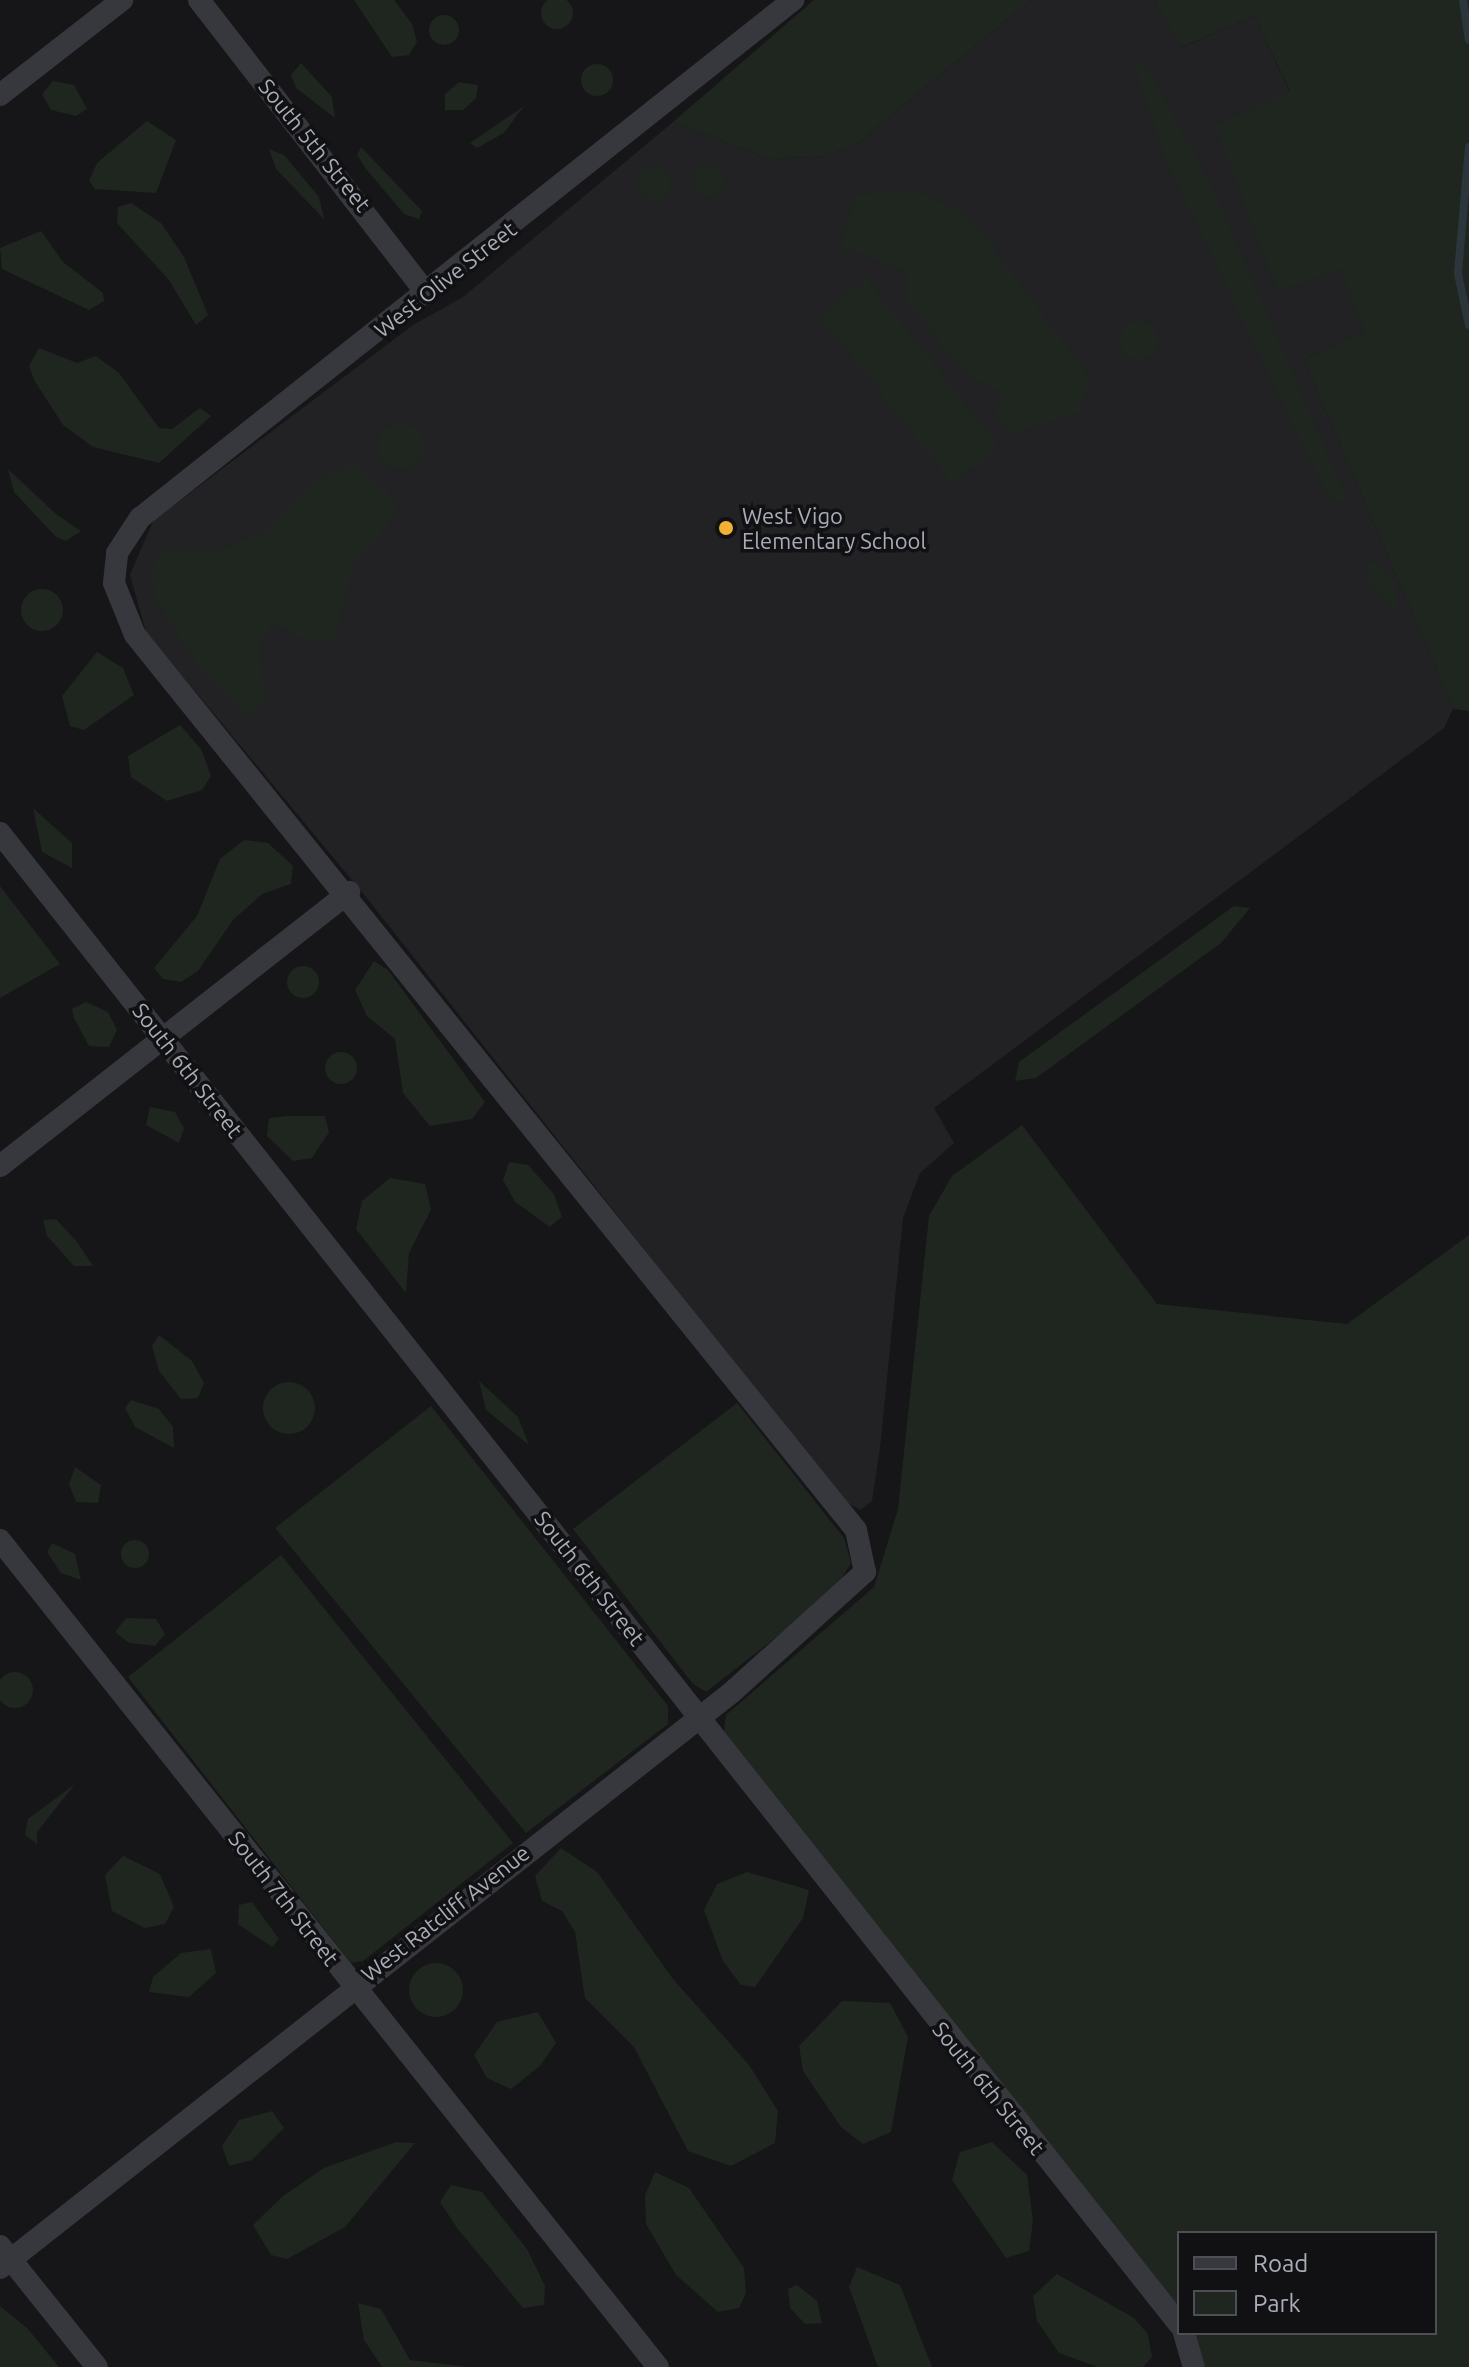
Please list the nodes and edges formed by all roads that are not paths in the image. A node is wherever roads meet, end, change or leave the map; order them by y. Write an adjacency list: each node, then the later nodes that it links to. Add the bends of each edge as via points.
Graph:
1 (122, 0): 4 (street)
2 (199, 0): 5 (street, South 5th Street)
3 (780, 4): 5 (street, West Olive Street)
4 (0, 95)
5 (427, 294): 7 (street, West Olive Street, via 140,518 127,532 115,569 116,599 135,635)
6 (0, 833): 8 (street, South 6th Street)
7 (349, 892): 8 (street); 11 (street, West Ratcliff Avenue, via 864,1545 865,1572 854,1589)
8 (162, 1038): 9 (street); 11 (street, South 6th Street)
9 (0, 1166)
10 (0, 1540): 12 (street, South 7th Street)
11 (700, 1718): 12 (street, West Ratcliff Avenue); 14 (street, South 6th Street)
12 (353, 1985): 13 (street, West Ratcliff Avenue); 17 (street, South 7th Street)
13 (4, 2258): 16 (street)
14 (1177, 2321)
15 (1185, 2335): 18 (street)
16 (97, 2367)
17 (658, 2367)
18 (1194, 2367)

